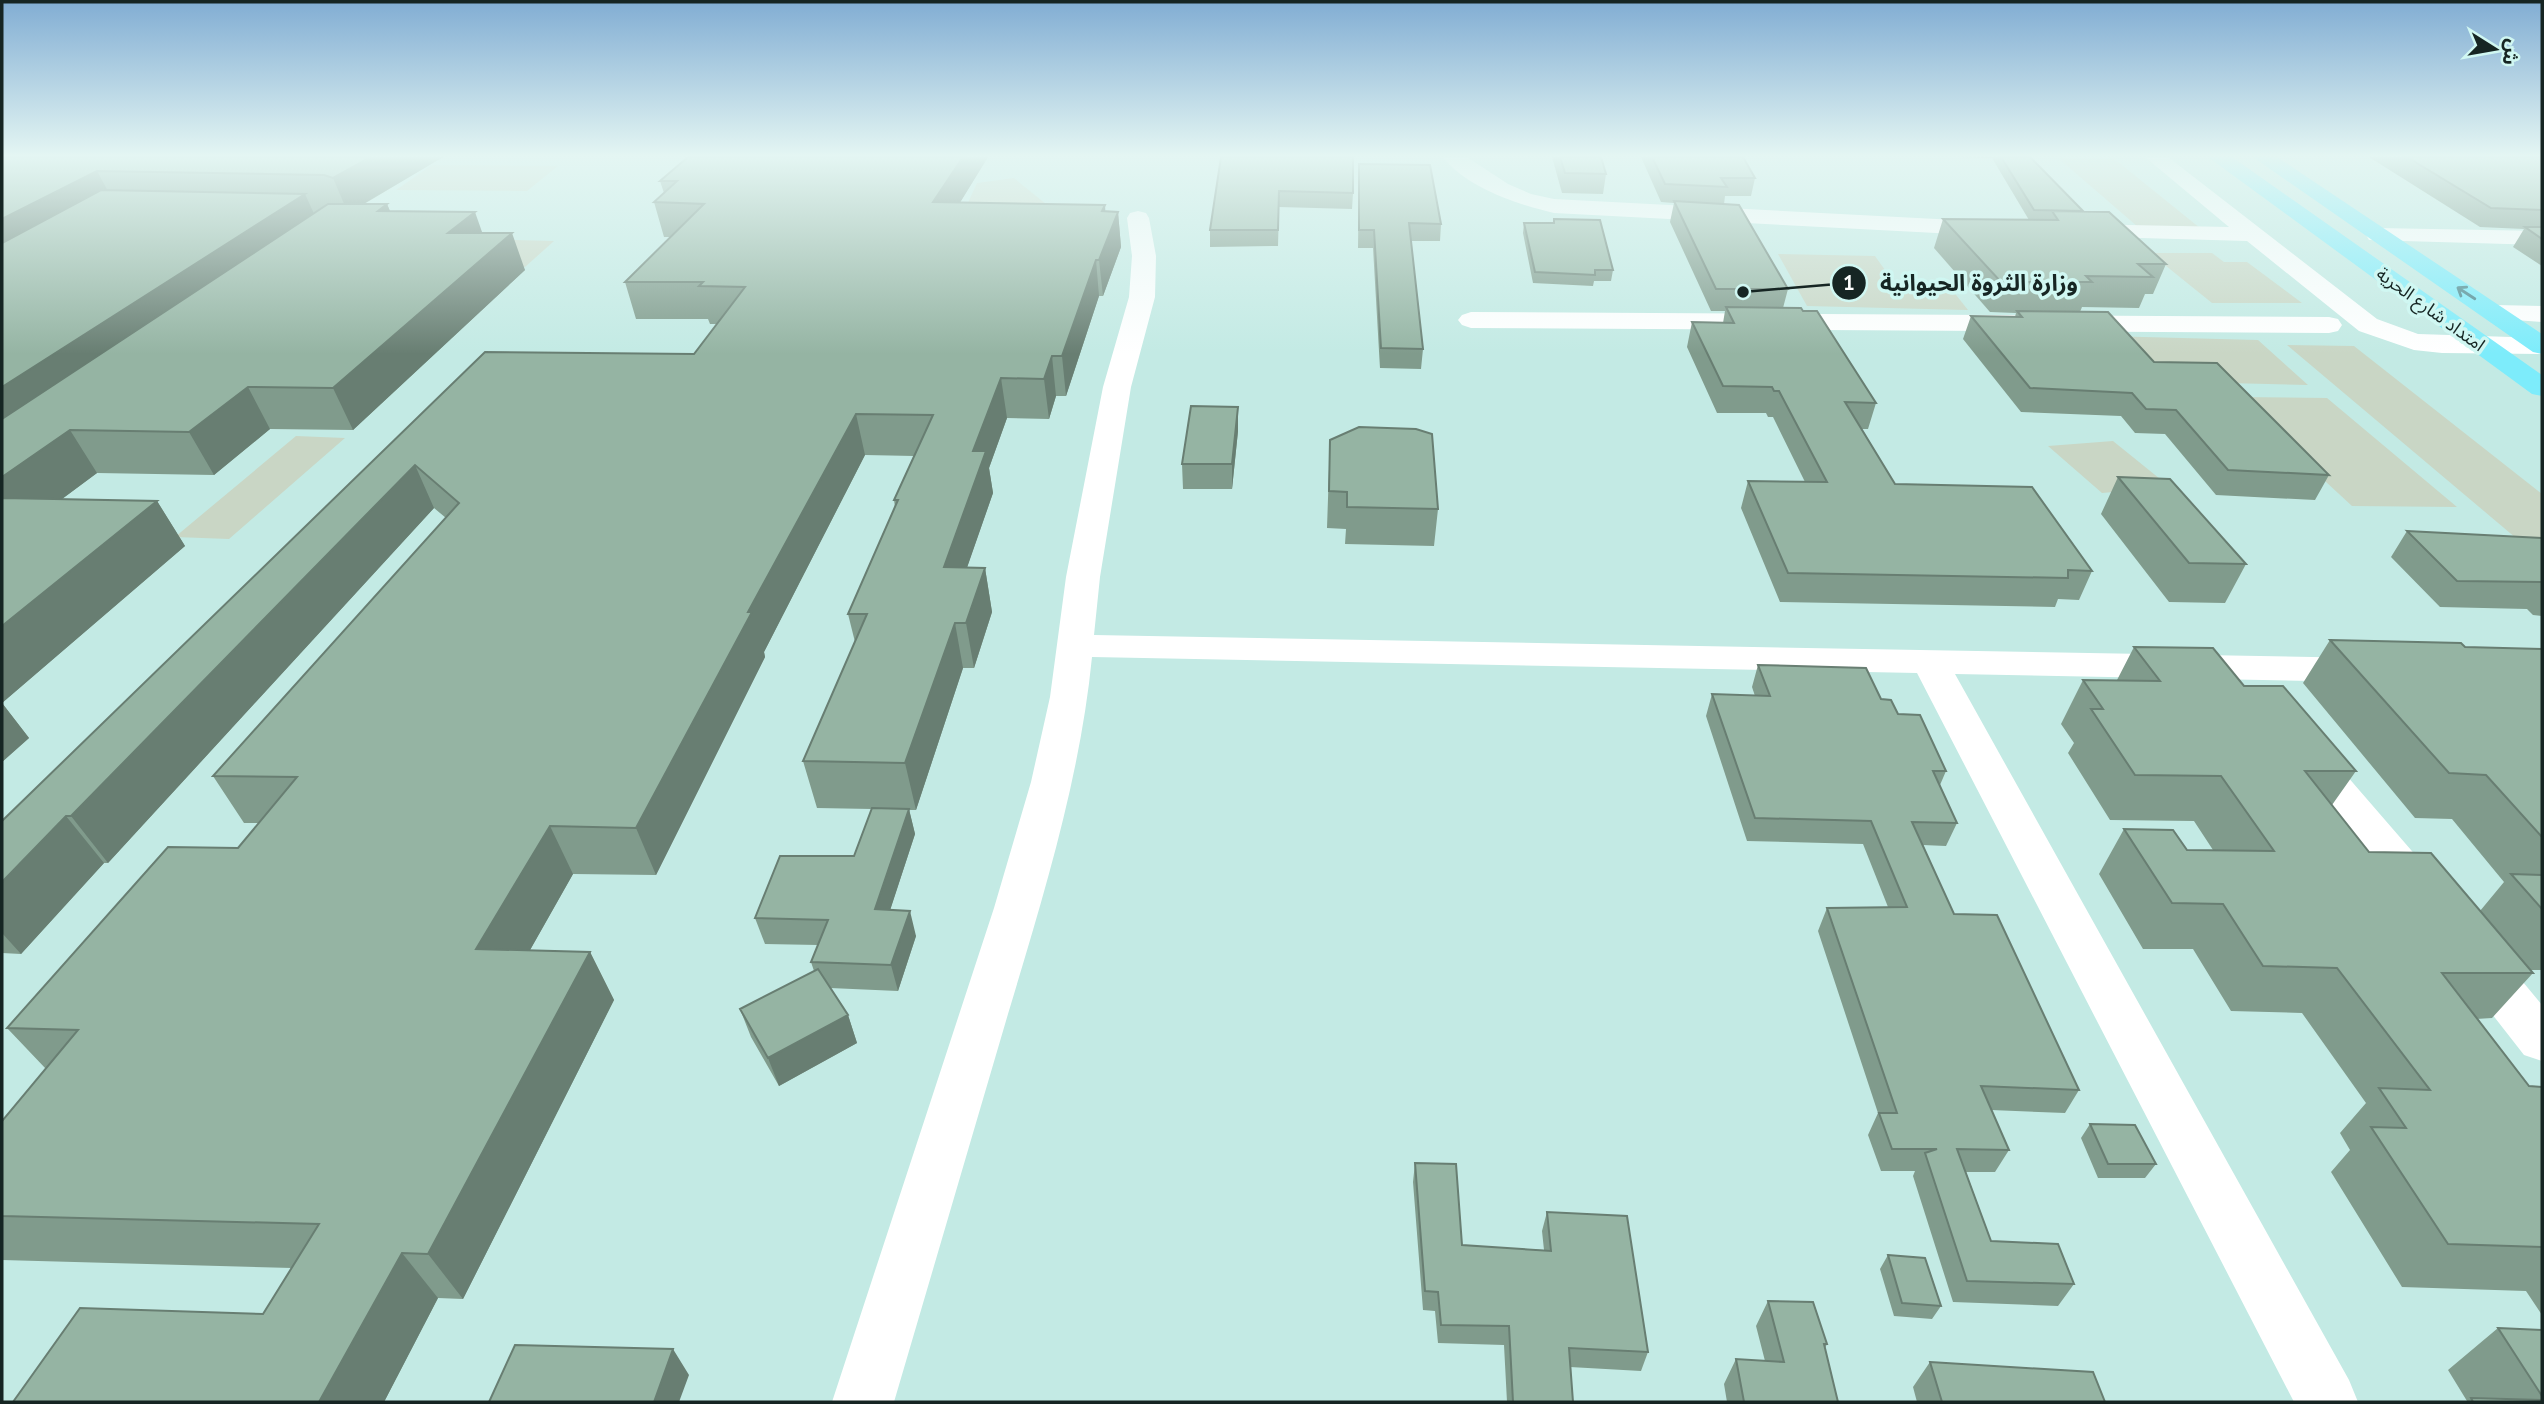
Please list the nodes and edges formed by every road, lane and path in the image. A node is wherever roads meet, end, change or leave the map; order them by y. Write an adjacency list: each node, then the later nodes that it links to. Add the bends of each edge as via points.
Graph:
1 (1139, 223): 18 (street, via 1144,256 1142,297 1117,387 1083,577)
2 (1874, 223): 6 (street)
3 (2240, 223): 8 (street)
4 (2310, 223): 15 (main road, امتداد شارع الحرية)
5 (2359, 223): 9 (main road, امتداد شارع الحرية)
6 (2019, 230)
7 (2061, 231): 8 (street)
8 (2255, 234): 15 (street, via 2368,326 2414,342)
9 (2377, 235): 10 (street); 11 (main road, امتداد شارع الحرية, one-way to 9)
10 (2542, 238)
11 (2496, 313): 12 (street); 16 (main road, امتداد شارع الحرية)
12 (2542, 314)
13 (1471, 320): 14 (street)
14 (2329, 325)
15 (2482, 346): 16 (street); 17 (main road, امتداد شارع الحرية)
16 (2542, 346)
17 (2542, 388)
18 (1077, 646): 19 (street); 23 (street, via 1052,782 1017,908)
19 (1930, 663): 20 (street); 24 (street)
20 (2235, 667): 21 (street); 22 (street)
21 (2400, 671)
22 (2542, 1040)
23 (863, 1402)
24 (2327, 1402)

